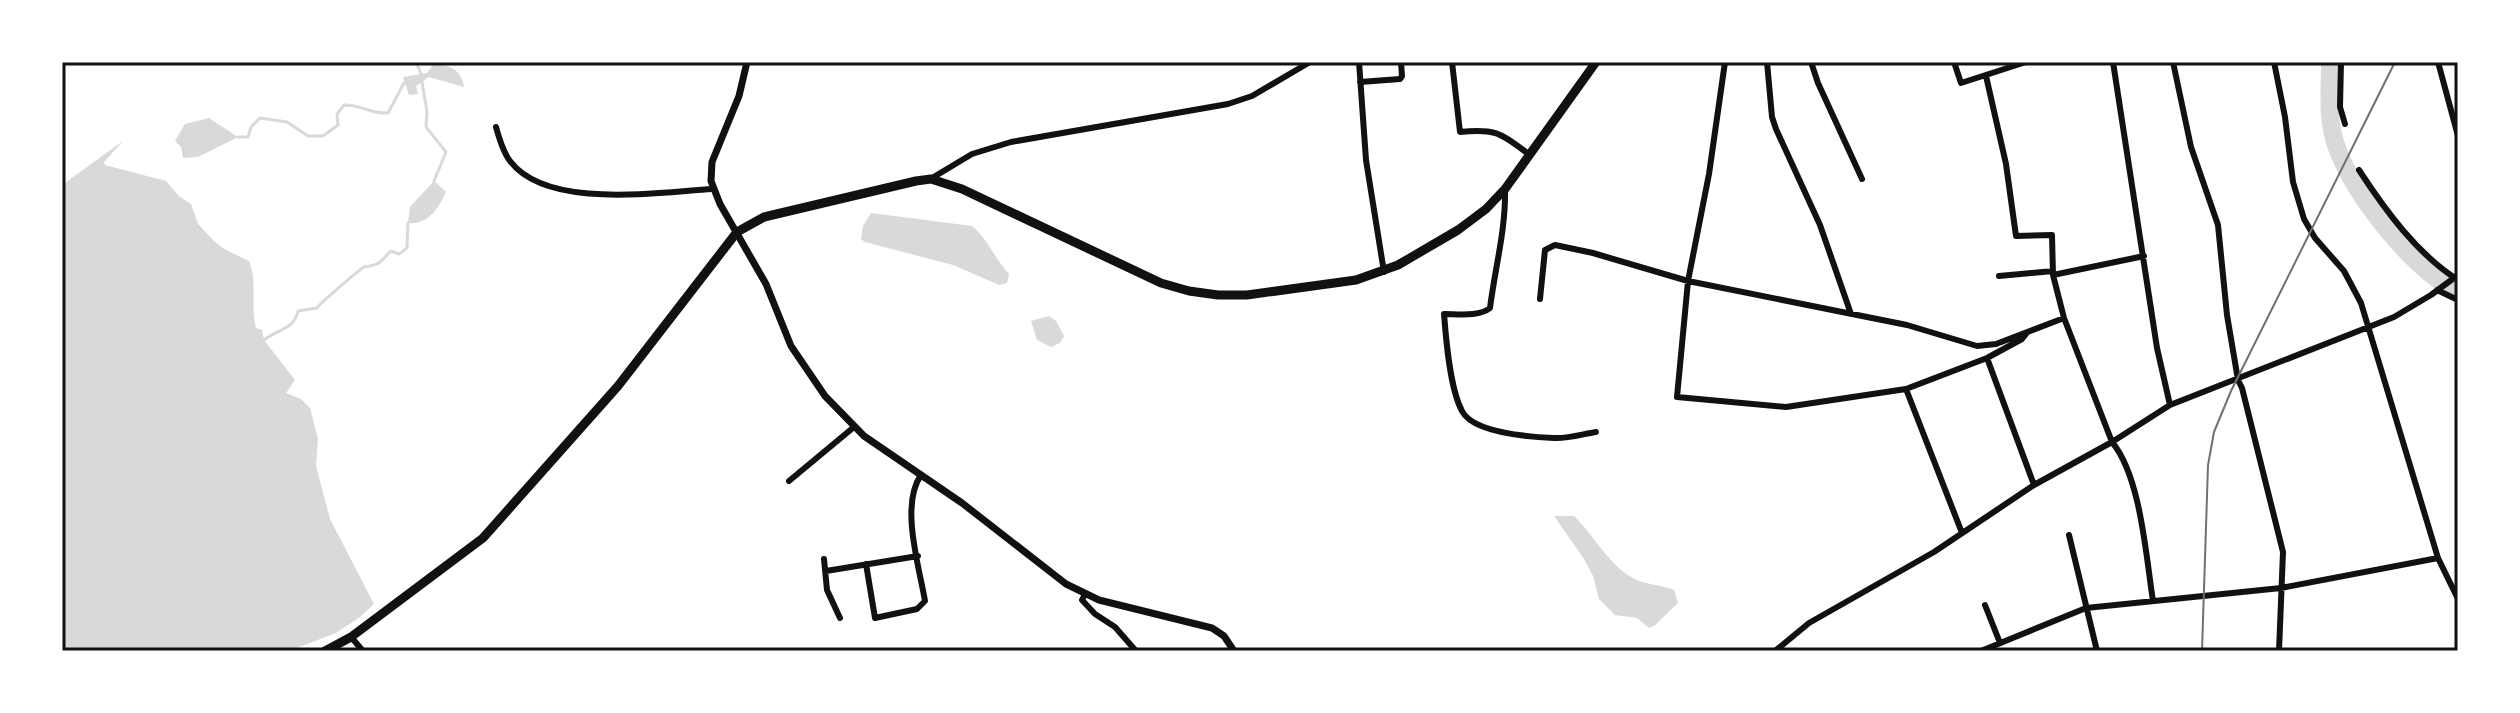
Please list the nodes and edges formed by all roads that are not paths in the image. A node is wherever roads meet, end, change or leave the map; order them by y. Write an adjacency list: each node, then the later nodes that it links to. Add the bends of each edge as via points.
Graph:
1 (747, 62): 26 (street, via 712,162)
2 (1310, 62): 24 (street, via 1228,104 1011,142 972,154)
3 (1359, 62): 18 (street)
4 (1401, 62): 18 (street, via 1400,79)
5 (1452, 62): 22 (street, via 1460,132 1499,133)
6 (1596, 62): 22 (main road)
7 (1725, 62): 34 (street)
8 (1767, 62): 38 (street, via 1772,117 1820,225)
9 (1811, 62): 25 (street)
10 (1954, 62): 17 (street, via 1961,83)
11 (2026, 62): 17 (street)
12 (2113, 62): 29 (street)
13 (2173, 62): 43 (street, via 2191,147 2216,213)
14 (2274, 62): 40 (street, via 2304,219 2352,285)
15 (2341, 62): 19 (street)
16 (2438, 62): 21 (street)
17 (1986, 76): 31 (street, via 2016,236 2052,235)
18 (1360, 82): 30 (street)
19 (2345, 124)
20 (496, 127): 26 (street, via 511,162 554,189 622,195)
21 (2458, 136)
22 (1530, 155): 27 (main road)
23 (2359, 170): 33 (street, via 2428,257)
24 (931, 179): 28 (main road, via 764,217); 30 (main road, via 1189,291 1247,295)
25 (1862, 179)
26 (712, 189): 28 (street)
27 (1505, 189): 30 (main road, via 1468,224); 47 (street, via 1506,215 1490,308 1444,314 1448,360 1462,413 1500,432 1556,438)
28 (737, 232): 46 (street, via 799,360); 66 (main road, via 618,386 483,538)
29 (2144, 256): 31 (street); 45 (street)
30 (1384, 272)
31 (2053, 273): 32 (street); 39 (street)
32 (1999, 276)
33 (2457, 278): 35 (street)
34 (1688, 281): 36 (street, via 1555,245 1545,250); 38 (street); 44 (street, via 1677,397 1786,407)
35 (2440, 289): 37 (street); 40 (street)
36 (1540, 299)
37 (2458, 300)
38 (1851, 314): 41 (street, via 1977,346)
39 (2064, 318): 41 (street); 48 (street)
40 (2370, 326): 43 (street); 55 (street)
41 (2026, 334): 42 (street)
42 (1987, 358): 44 (street); 51 (street)
43 (2238, 380): 45 (street); 59 (street, via 2281,540)
44 (1906, 389): 52 (street)
45 (2170, 405): 48 (street)
46 (854, 427): 49 (street); 50 (street)
47 (1596, 432)
48 (2112, 442): 51 (street); 62 (street, via 2142,526)
49 (921, 475): 54 (street, via 910,510); 60 (street)
50 (789, 481)
51 (2034, 485): 52 (street)
52 (1962, 533): 72 (street, via 1809,623)
53 (2069, 535): 64 (street)
54 (918, 556): 57 (street); 57 (street, via 925,601 917,609 879,618)
55 (2438, 558): 59 (street); 61 (street)
56 (824, 559): 58 (street)
57 (866, 564): 58 (street)
58 (826, 571): 65 (street, via 827,590)
59 (2281, 588): 62 (street); 75 (street)
60 (1085, 594): 70 (street, via 1085,606 1115,627); 71 (street, via 1212,628)
61 (2458, 599)
62 (2153, 601): 64 (street)
63 (1985, 605): 67 (street)
64 (2086, 608): 67 (street); 74 (street)
65 (840, 618)
66 (351, 637): 68 (main road); 69 (street)
67 (2000, 643): 73 (street)
68 (325, 651)
69 (363, 651)
70 (1136, 651)
71 (1234, 651)
72 (1775, 651)
73 (1981, 651)
74 (2097, 651)
75 (2279, 651)

